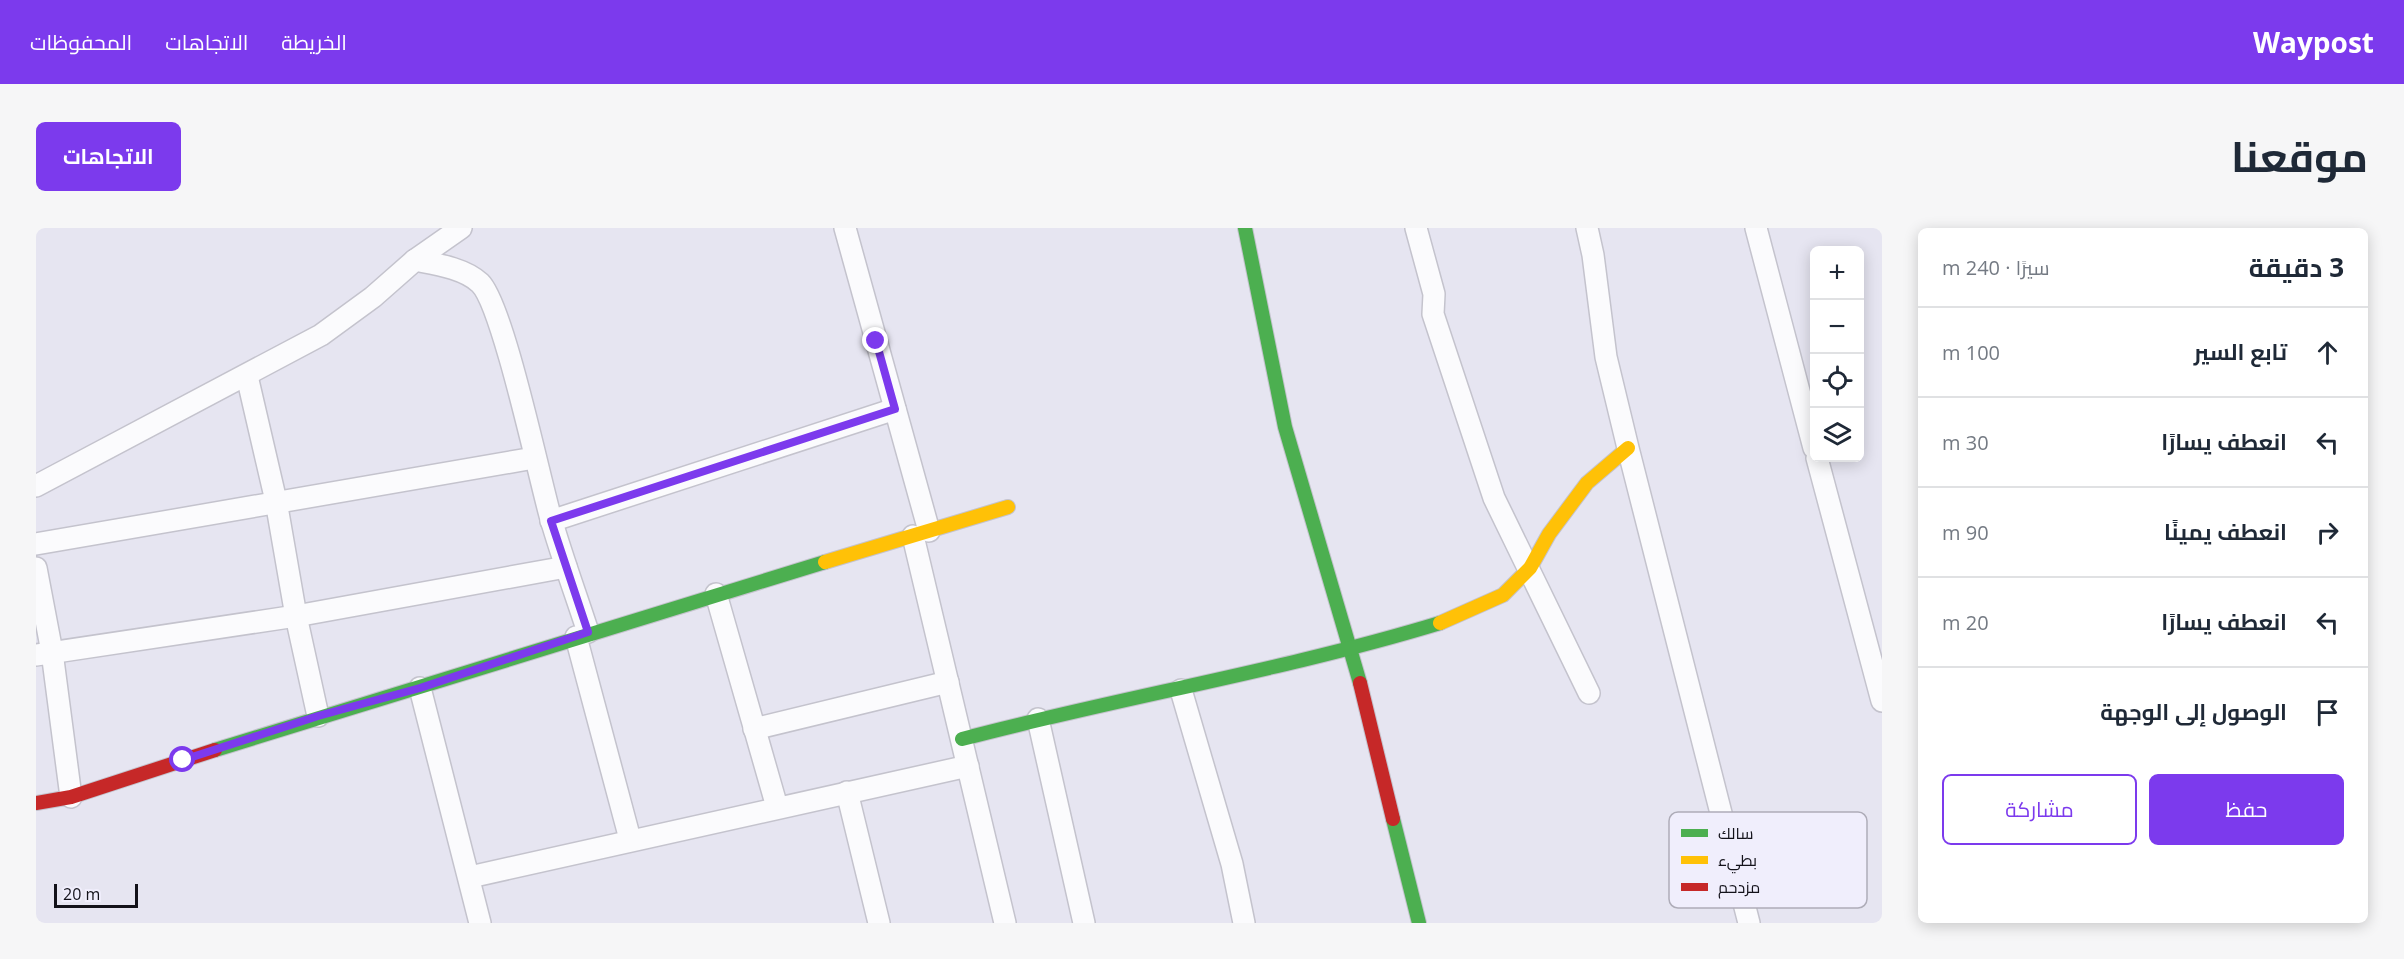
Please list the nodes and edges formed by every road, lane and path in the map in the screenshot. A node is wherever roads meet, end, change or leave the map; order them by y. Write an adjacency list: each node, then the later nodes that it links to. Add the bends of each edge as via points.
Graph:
1 (461, 228): 7 (street)
2 (845, 228): 9 (street)
3 (1245, 228): 26 (street, via 1285,427)
4 (1416, 228): 22 (street, via 1434,294 1433,314 1494,498)
5 (1587, 228): 11 (street, via 1606,357)
6 (1756, 228): 10 (street)
7 (415, 260): 8 (street, via 321,335); 12 (street, via 468,276 487,292)
8 (247, 376): 14 (street); 15 (street)
9 (895, 409): 17 (street); 18 (street)
10 (1810, 429)
11 (1628, 448): 22 (street, via 1587,483 1549,534); 42 (street)
12 (534, 458): 15 (street); 17 (street)
13 (1818, 462): 32 (street)
14 (36, 486)
15 (276, 501): 19 (street); 24 (street)
16 (1008, 507): 18 (street)
17 (551, 521): 20 (street)
18 (921, 533): 23 (street); 28 (street)
19 (36, 544)
20 (566, 567): 24 (street); 25 (street)
21 (36, 568): 27 (street)
22 (1530, 568): 26 (street, via 1503,595 1443,622); 31 (street)
23 (716, 594): 25 (street); 35 (street)
24 (296, 616): 27 (street); 33 (street)
25 (582, 634): 29 (street); 43 (street)
26 (1352, 650): 30 (street); 51 (street)
27 (44, 653): 39 (street)
28 (948, 682): 35 (street); 36 (street)
29 (420, 688): 33 (street); 44 (street)
30 (1181, 690): 34 (street); 50 (street, via 1232,864)
31 (1589, 693)
32 (1882, 701)
33 (318, 716): 39 (street)
34 (1038, 719): 36 (street); 49 (street)
35 (754, 729): 41 (street)
36 (962, 740): 37 (street)
37 (968, 766): 38 (street); 48 (street)
38 (847, 792): 41 (street); 47 (street)
39 (70, 797): 40 (street)
40 (36, 802)
41 (777, 807): 43 (street)
42 (1721, 812)
43 (630, 839): 44 (street)
44 (470, 877): 46 (street)
45 (1745, 908): 52 (street)
46 (480, 923)
47 (879, 923)
48 (1005, 923)
49 (1084, 923)
50 (1244, 923)
51 (1419, 923)
52 (1749, 923)

